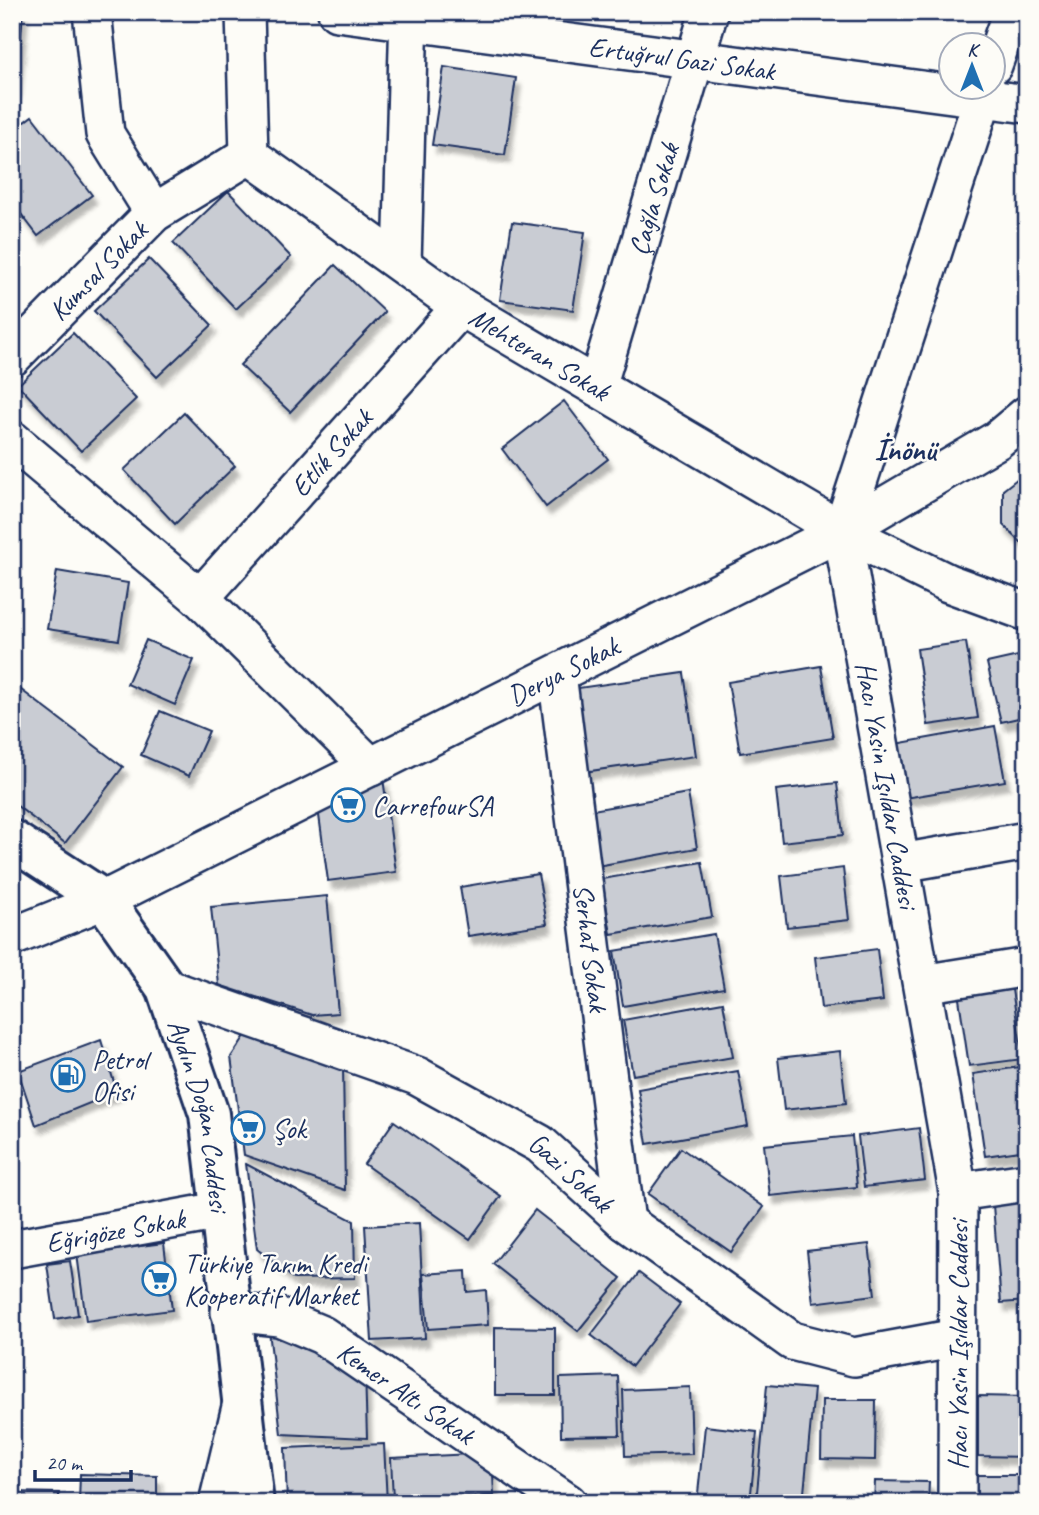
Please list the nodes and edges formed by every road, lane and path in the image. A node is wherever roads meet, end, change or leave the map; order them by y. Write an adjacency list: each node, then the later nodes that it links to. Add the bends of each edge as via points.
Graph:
1 (92, 12): 14 (street, via 105,134)
2 (245, 12): 13 (street)
3 (337, 12): 6 (street, Ertuğrul Gazi Sokak)
4 (709, 12): 8 (street, Çağla Sokak)
5 (1012, 12): 7 (street, Hacı Yasin Işıldar Caddesi)
6 (409, 17): 8 (street, Ertuğrul Gazi Sokak); 15 (street)
7 (1005, 32)
8 (693, 59): 9 (street, Ertuğrul Gazi Sokak); 18 (street, Çağla Sokak)
9 (937, 80)
10 (1007, 94): 12 (street, Ertuğrul Gazi Sokak)
11 (981, 102): 21 (street, Hacı Yasin Işıldar Caddesi)
12 (1027, 104)
13 (248, 155): 14 (street, Kumsal Sokak); 15 (street, Mehteran Sokak)
14 (154, 213): 17 (street, Kumsal Sokak)
15 (402, 264): 16 (street, Mehteran Sokak)
16 (461, 307): 18 (street, Mehteran Sokak); 22 (street, Etlik Sokak)
17 (12, 357)
18 (597, 387): 21 (street, Mehteran Sokak)
19 (1027, 415): 21 (street, Derya Sokak, via 997,440)
20 (12, 440): 22 (street)
21 (842, 531): 23 (street, via 948,583); 24 (street, Derya Sokak); 28 (street, Hacı Yasin Işıldar Caddesi)
22 (200, 598): 25 (street)
23 (1027, 612)
24 (557, 674): 25 (street, Derya Sokak); 37 (street, Serhat Sokak)
25 (371, 766): 29 (street, Derya Sokak)
26 (12, 840): 29 (main road, Aydın Doğan Caddesi)
27 (1027, 841): 28 (street)
28 (901, 863): 32 (street, Hacı Yasin Işıldar Caddesi)
29 (104, 900): 30 (street, Derya Sokak); 33 (main road, Aydın Doğan Caddesi)
30 (12, 937)
31 (1027, 967): 32 (street)
32 (922, 984): 35 (street, Hacı Yasin Işıldar Caddesi)
33 (166, 988): 36 (main road, Aydın Doğan Caddesi, via 208,1114); 37 (street, Gazi Sokak, via 417,1076 540,1143)
34 (1027, 1182): 35 (street)
35 (958, 1192): 40 (street, Hacı Yasin Işıldar Caddesi)
36 (220, 1211): 38 (street, Eğrigöze Sokak); 39 (main road, Aydın Doğan Caddesi)
37 (626, 1222): 40 (street, Gazi Sokak, via 792,1340 854,1357)
38 (12, 1249)
39 (230, 1312): 41 (main road, Aydın Doğan Caddesi); 44 (street, Kemer Altı Sokak, via 279,1317 322,1335)
40 (957, 1338): 45 (street, Hacı Yasin Işıldar Caddesi)
41 (242, 1403): 42 (street); 43 (main road, Aydın Doğan Caddesi)
42 (218, 1503)
43 (254, 1503)
44 (568, 1503)
45 (957, 1503)

